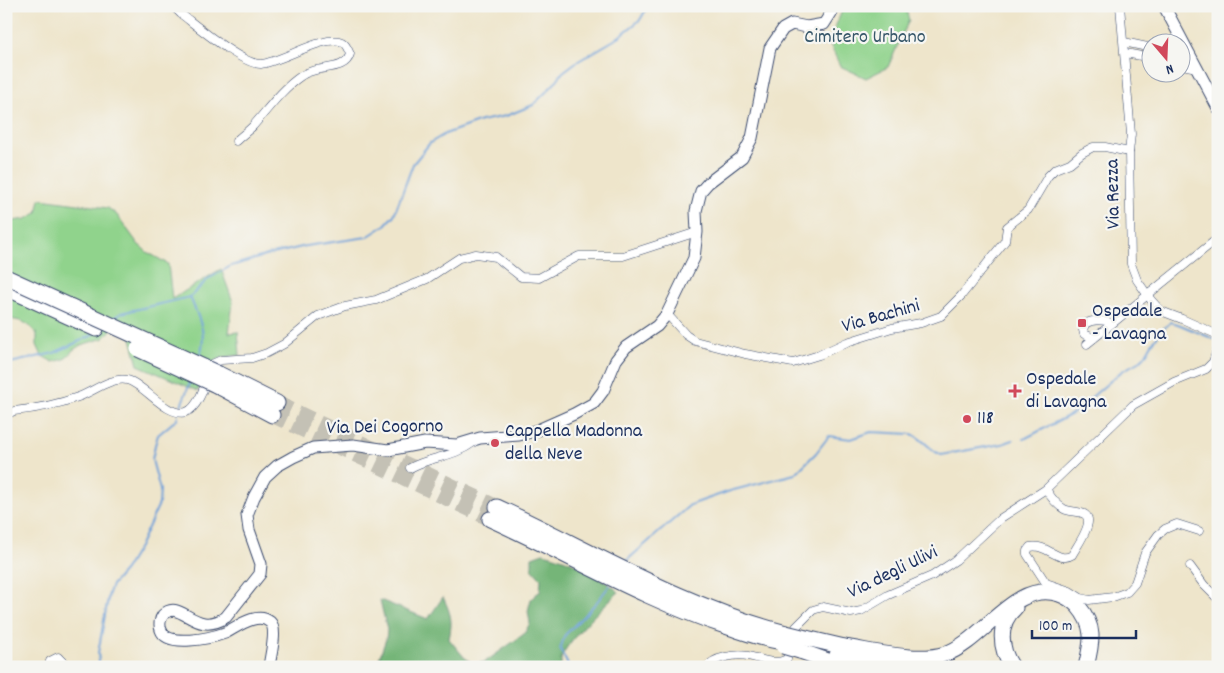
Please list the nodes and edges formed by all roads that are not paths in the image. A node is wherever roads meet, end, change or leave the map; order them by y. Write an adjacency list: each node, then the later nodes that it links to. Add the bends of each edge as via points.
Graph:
1 (173, 6): 14 (street, via 239,56 256,64 330,41 339,41 348,48 350,54 346,63 339,67 312,70 301,76)
2 (832, 6): 16 (street, Via Dei Cogorno, via 824,24 807,27 792,24 783,29 770,48 752,138 742,157 701,191 696,211)
3 (1120, 6): 6 (street, Via Rezza)
4 (1164, 6): 5 (street)
5 (1176, 32)
6 (1124, 42): 7 (street); 8 (street, Via Rezza)
7 (1142, 46)
8 (1125, 53): 9 (street); 15 (street, Via Rezza)
9 (1142, 56)
10 (1192, 63): 12 (street)
11 (1192, 67): 12 (street)
12 (1196, 68): 13 (street)
13 (1218, 108)
14 (236, 141)
15 (1129, 152): 20 (street, Via Rezza, via 1131,264); 21 (street, Via Bachini, via 1093,147 1055,170 1028,210 1008,227 1005,241 961,296 941,316 922,323 892,328 793,363 696,341 686,335)
16 (697, 232): 21 (street, Via Dei Cogorno, via 694,258); 27 (street, via 623,256 579,256 540,278 521,277 496,257 476,254 459,258 427,279 376,300 318,316 284,344 267,353 212,364 196,405 188,412 172,411 129,380 115,380 77,397)
17 (1218, 238): 20 (street)
18 (6, 277): 25 (highway, bridge)
19 (6, 288): 25 (highway, bridge)
20 (1147, 295): 22 (street); 23 (street, Via Rezza, via 1161,311)
21 (668, 314): 28 (street, Via Dei Cogorno, via 626,347 594,403 538,430)
22 (1112, 323): 22 (street, via 1091,341 1083,332 1087,322)
23 (1218, 335)
24 (1218, 347): 30 (street, Via degli Ulivi, via 1206,369 1133,405)
25 (217, 379): 26 (highway)
26 (275, 409)
27 (6, 415)
28 (480, 438): 29 (street, via 463,450); 40 (street, Via Dei Cogorno, via 457,445 425,444 388,450 353,445 313,448 278,466 266,477 247,515 261,564 260,574 219,622 202,624 178,610 164,615 160,624 168,638 180,640 207,638 248,621 268,620 274,632)
29 (410, 468)
30 (1046, 489): 32 (street, via 1065,510 1085,514 1087,527 1068,558 1039,546 1030,547 1027,554 1046,583 1081,598 1113,597 1127,592 1136,583 1145,553 1166,529 1177,524); 41 (street, Via degli Ulivi, via 1001,518 956,560 932,576 861,611 851,613 823,607 813,610 796,627 787,659 774,663 746,656 724,657)
31 (493, 513): 36 (highway, bridge, via 541,534 649,596 702,618)
32 (1199, 531)
33 (1190, 566): 35 (street)
34 (1062, 595): 37 (highway, via 1042,591 1021,597 976,635 946,654 917,658); 45 (highway, via 1038,595 1024,600 1011,612 1001,635); 46 (highway, via 1087,617 1091,646)
35 (1218, 599)
36 (803, 645): 37 (highway); 42 (highway); 43 (highway)
37 (843, 647): 44 (highway)
38 (49, 667): 39 (street, via 50,661 58,657)
39 (68, 667)
40 (269, 667)
41 (706, 667)
42 (845, 667)
43 (886, 667)
44 (925, 667)
45 (1012, 667)
46 (1086, 667)

